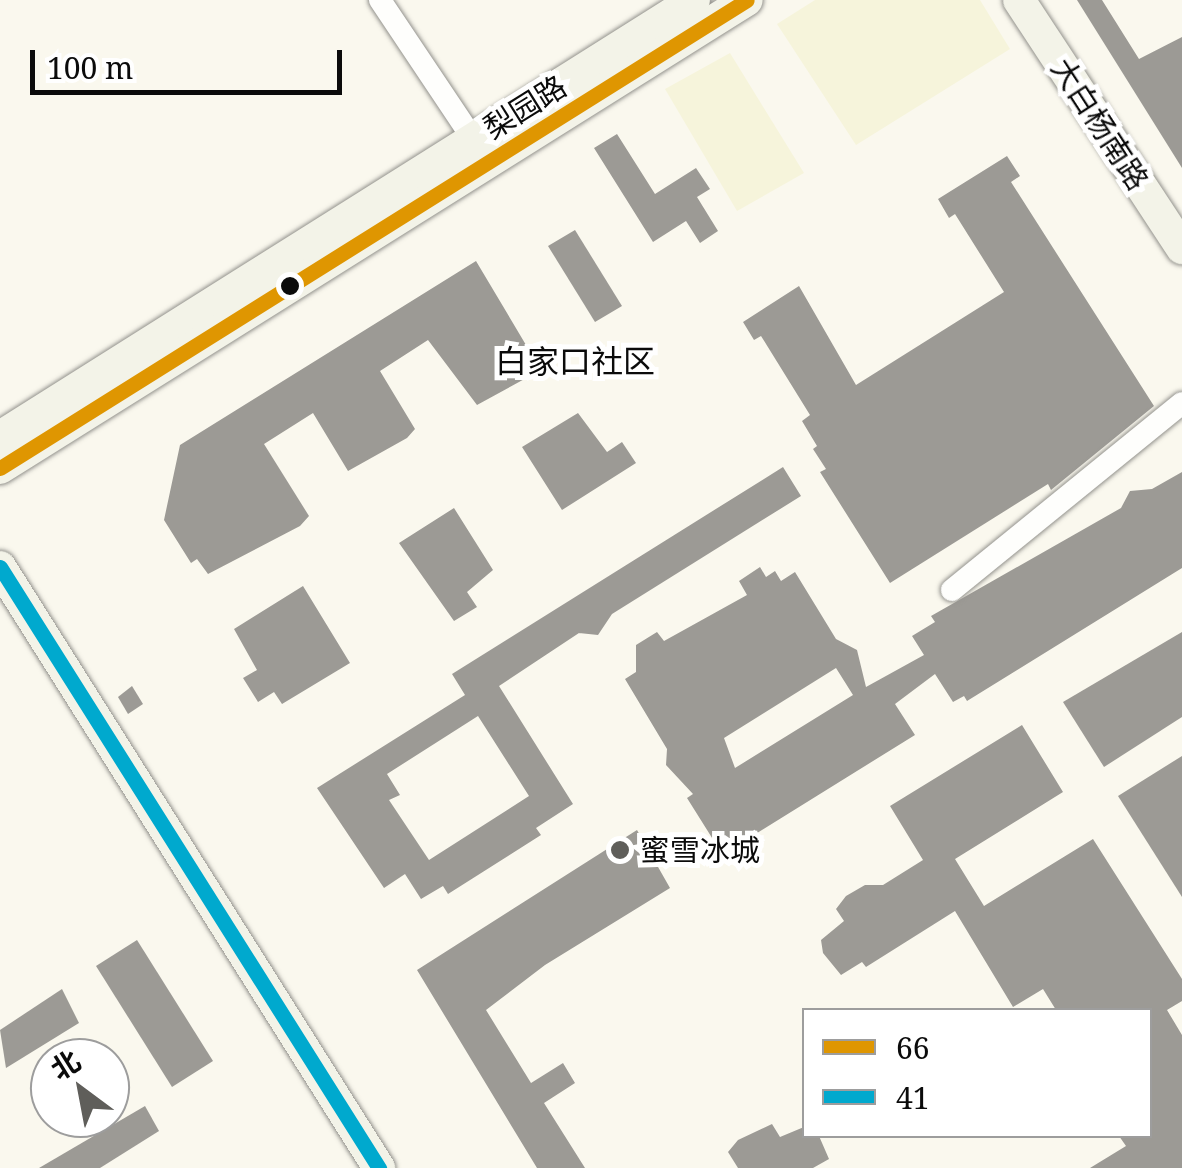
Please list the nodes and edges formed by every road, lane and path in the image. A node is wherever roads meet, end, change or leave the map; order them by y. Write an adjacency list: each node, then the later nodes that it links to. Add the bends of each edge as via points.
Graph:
1 (380, 0): 5 (street)
2 (694, 0): 5 (main road, 梨园路)
3 (746, 0): 9 (main road, 梨园路)
4 (1019, 0): 6 (main road, 大白杨南路)
5 (473, 140): 8 (main road, 梨园路)
6 (1182, 248)
7 (1182, 403): 11 (street)
8 (0, 437)
9 (0, 468)
10 (0, 568): 12 (main road)
11 (952, 590)
12 (379, 1168)

